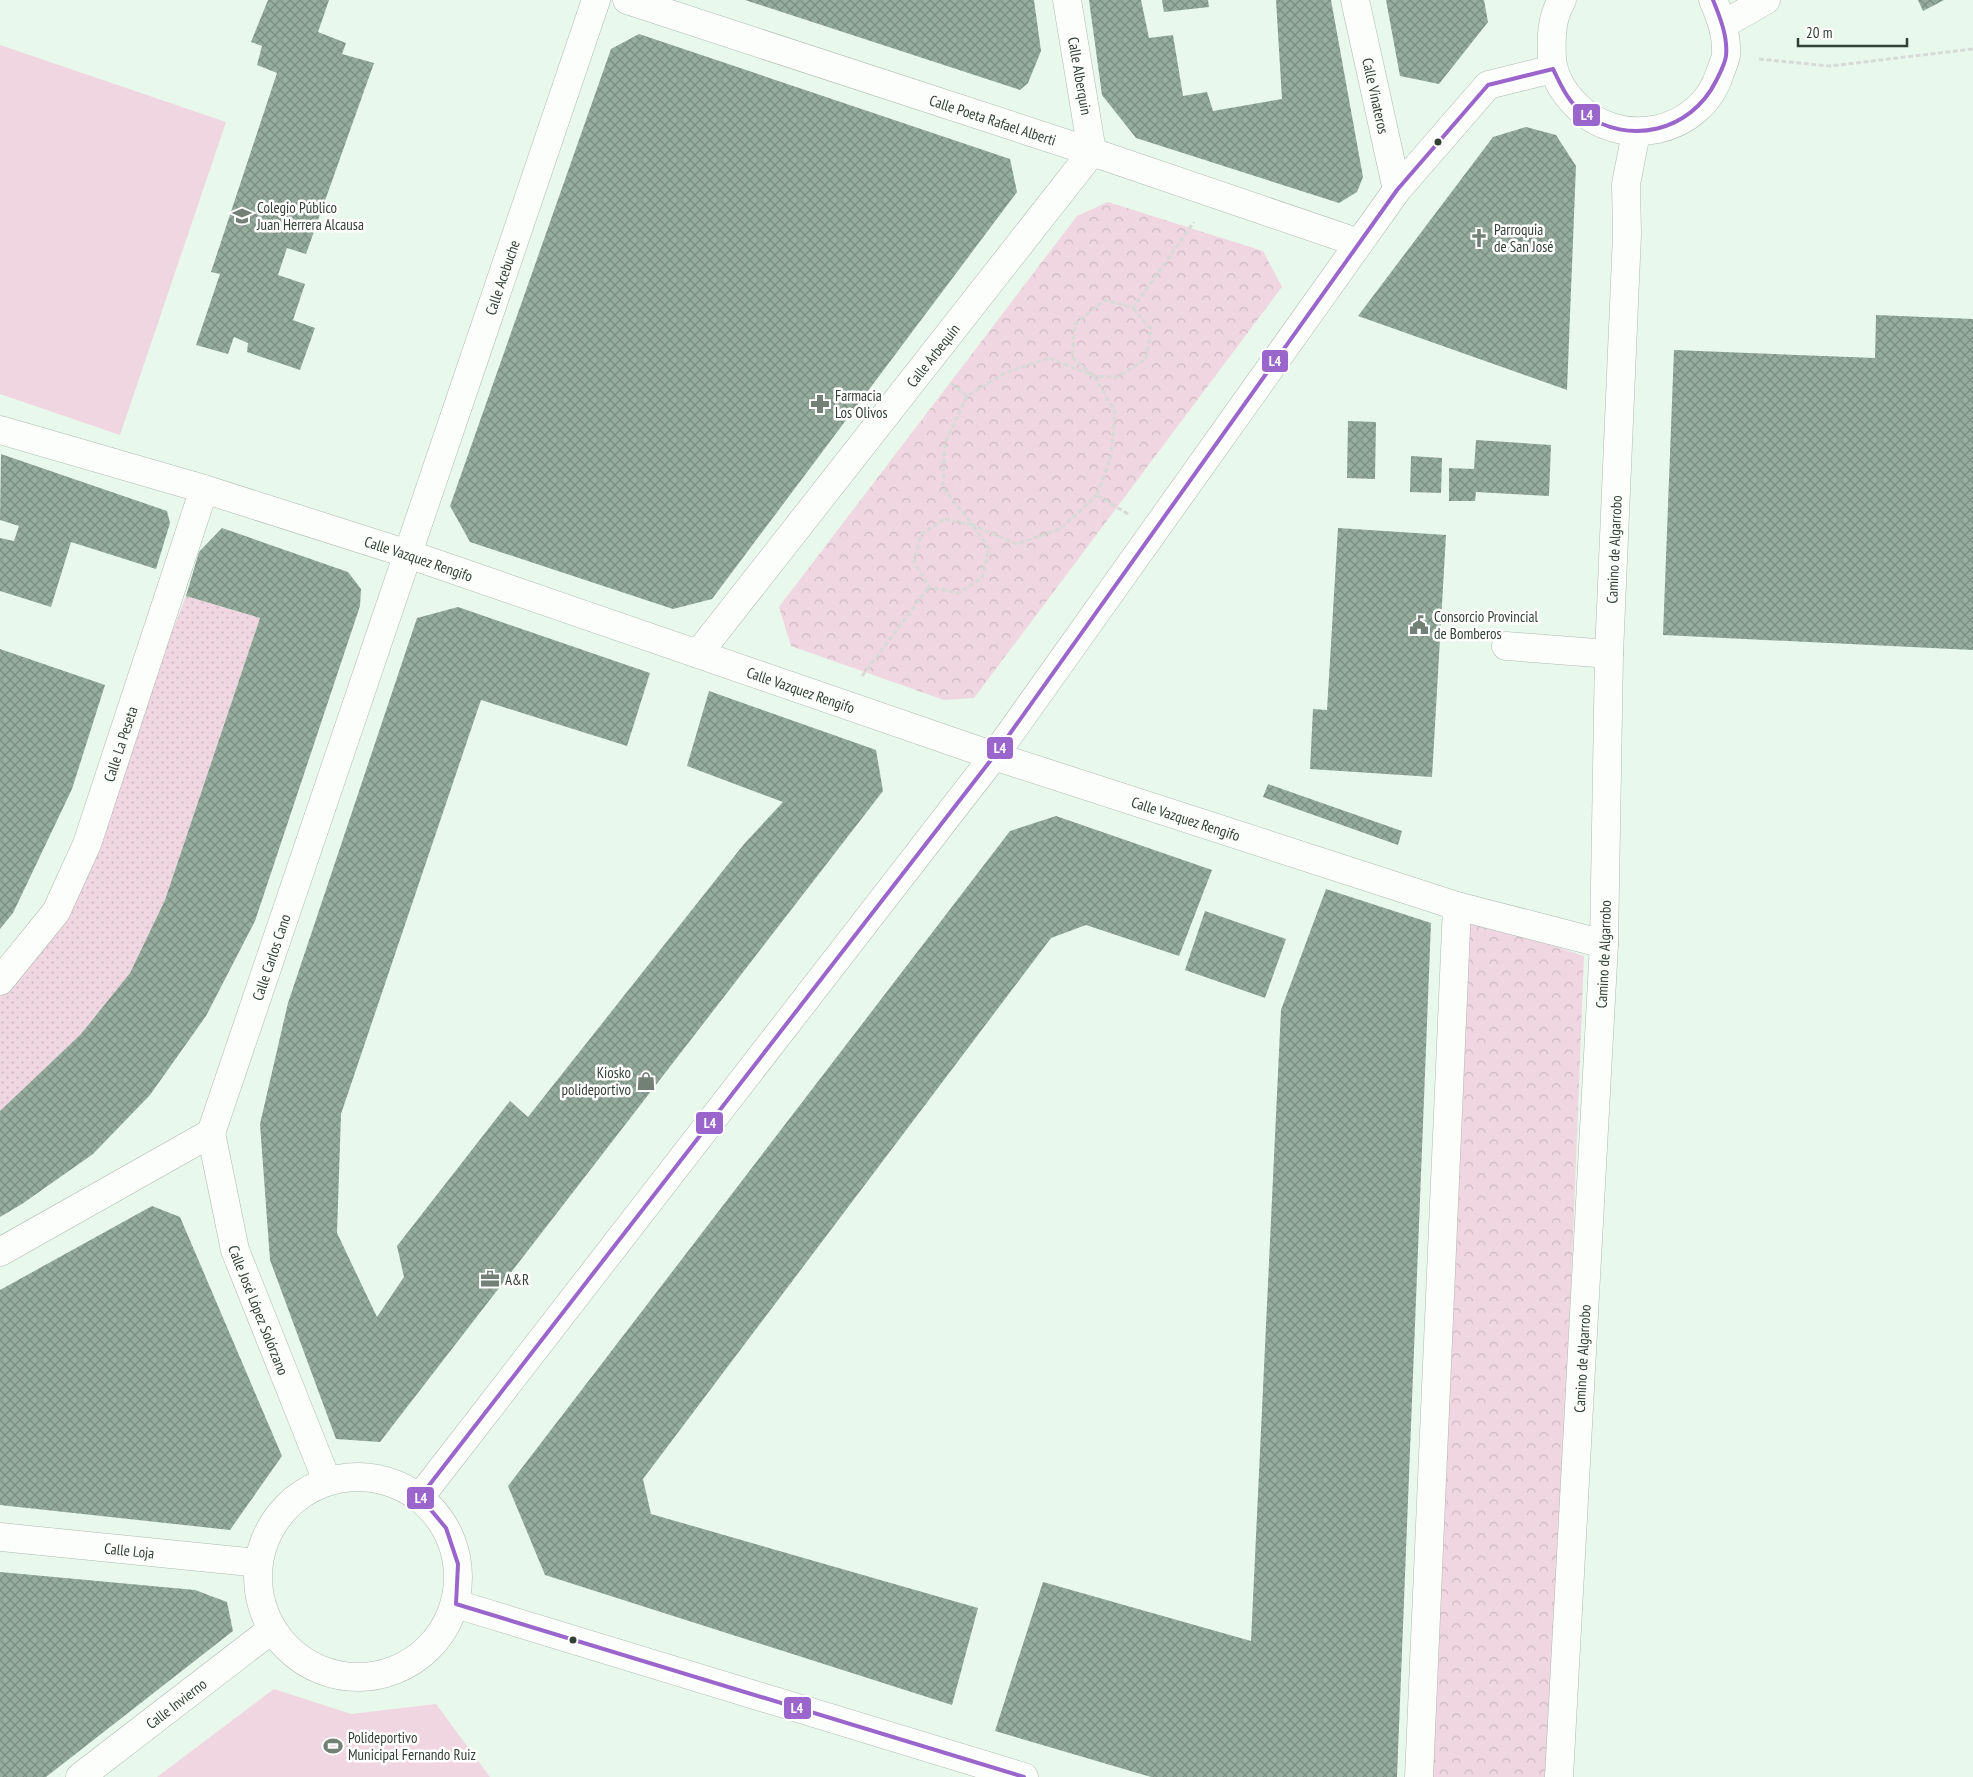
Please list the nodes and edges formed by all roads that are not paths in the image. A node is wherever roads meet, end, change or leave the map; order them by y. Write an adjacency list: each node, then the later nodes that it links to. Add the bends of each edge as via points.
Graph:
1 (596, 0): 15 (street, Calle Acebuche)
2 (626, 0): 10 (street, Calle Poeta Rafael Alberti)
3 (1067, 0): 10 (street, Calle Alberquin)
4 (1355, 0): 11 (street, Calle Vinateros)
5 (1562, 0): 8 (street, via 1550,35)
6 (1766, 0): 7 (street)
7 (1719, 12): 9 (street, via 1726,56 1716,87 1695,112 1668,128)
8 (1553, 69): 9 (street, via 1565,94 1584,114 1608,127); 11 (street, via 1488,85)
9 (1636, 133): 18 (street, Camino de Algarrobo, via 1626,184 1627,234)
10 (1092, 152): 12 (street, Calle Poeta Rafael Alberti); 17 (street, Calle Arbequín)
11 (1397, 190): 12 (street)
12 (1359, 242): 19 (street)
13 (0, 430): 14 (street, Calle Vazquez Rengifo)
14 (204, 489): 15 (street, Calle Vazquez Rengifo); 22 (street, Calle La Peseta, via 88,844 56,912)
15 (408, 554): 17 (street, Calle Vazquez Rengifo); 23 (street, Calle Carlos Cano)
16 (1506, 646): 18 (street)
17 (698, 654): 19 (street, Calle Vazquez Rengifo)
18 (1609, 654): 21 (street, Camino de Algarrobo)
19 (994, 756): 20 (street, Calle Vazquez Rengifo); 26 (street)
20 (1457, 906): 21 (street, Calle Vazquez Rengifo); 33 (street)
21 (1604, 944): 34 (street, Camino de Algarrobo)
22 (0, 981)
23 (211, 1133): 24 (street); 25 (street, Calle José López Solórzano, via 235,1250)
24 (0, 1252)
25 (327, 1480): 26 (street, via 359,1476 392,1482); 28 (street, via 294,1499 270,1527)
26 (420, 1498): 29 (street, via 446,1528 458,1564)
27 (0, 1537): 28 (street, Calle Loja)
28 (258, 1563): 30 (street, via 259,1597)
29 (456, 1604): 30 (street, via 438,1638 409,1665 373,1677 333,1675 298,1658); 32 (street)
30 (272, 1630): 31 (street, Calle Invierno)
31 (80, 1777)
32 (1024, 1777)
33 (1419, 1777)
34 (1560, 1777)

